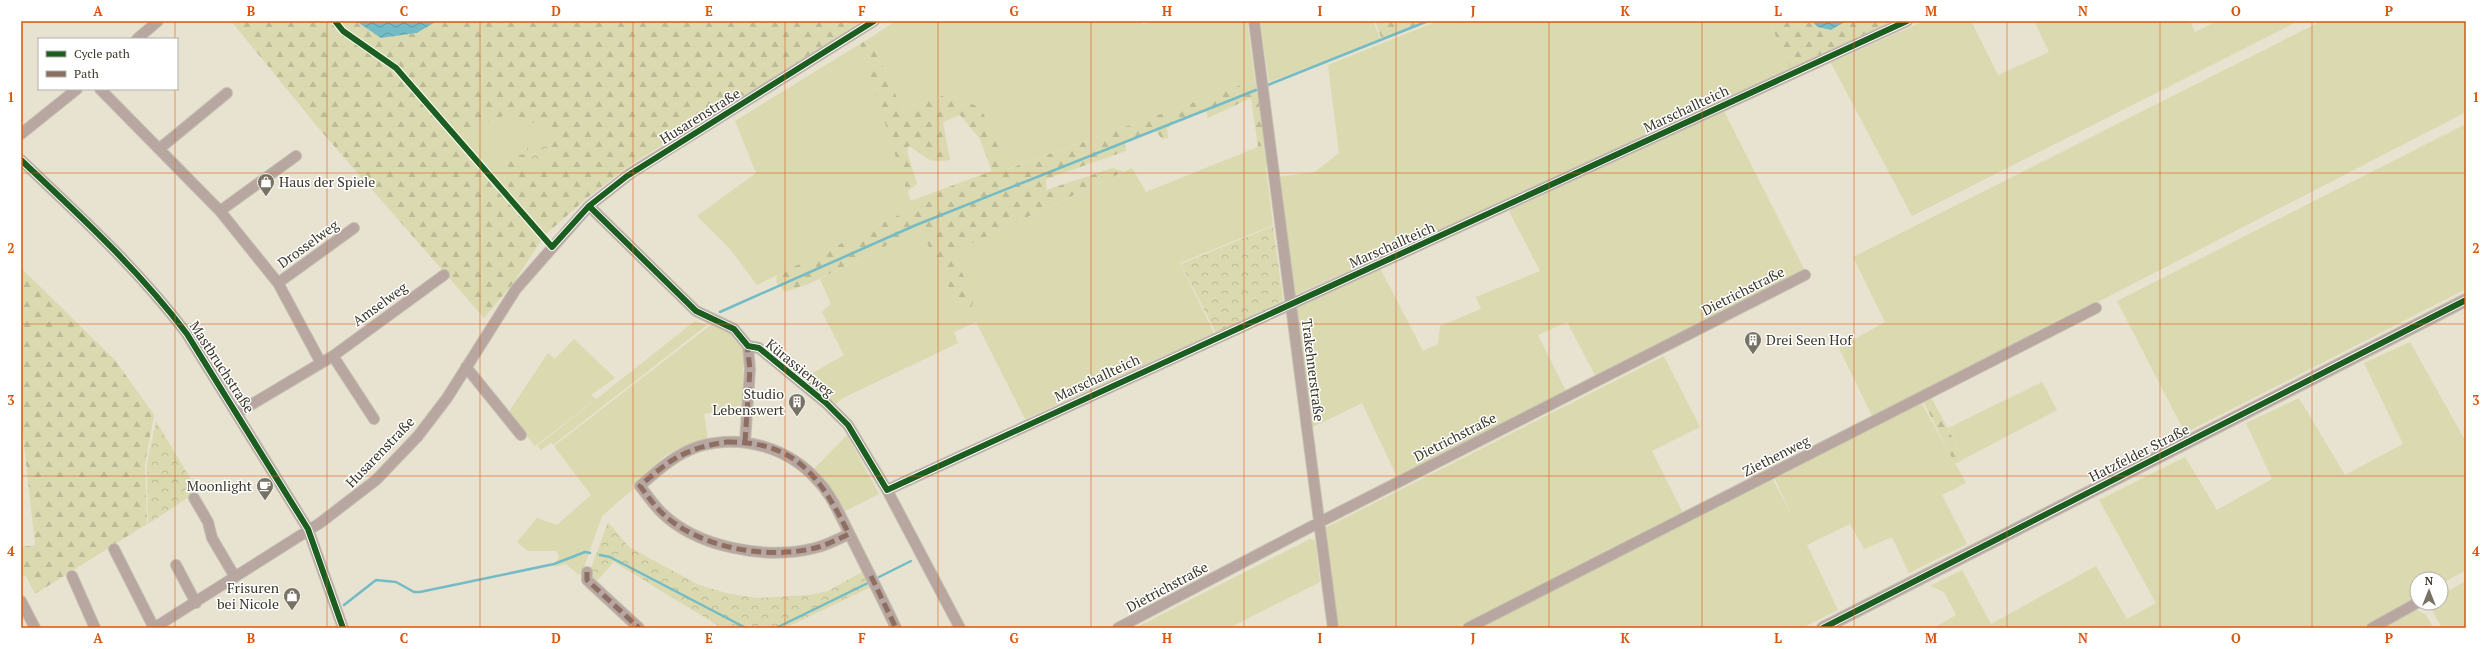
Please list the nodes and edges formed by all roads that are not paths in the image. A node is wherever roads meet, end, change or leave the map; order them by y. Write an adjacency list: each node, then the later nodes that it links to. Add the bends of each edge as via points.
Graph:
1 (158, 21): 5 (street)
2 (874, 21): 13 (street, Husarenstraße, via 631,173)
3 (1254, 21): 20 (street, Trakehnerstraße)
4 (1907, 21): 20 (street, Marschallteich, via 1484,217)
5 (137, 38)
6 (77, 90): 9 (street)
7 (101, 90): 10 (street, Drosselweg)
8 (227, 93): 10 (street)
9 (21, 134)
10 (159, 149): 14 (street, Drosselweg)
11 (296, 156): 14 (street)
12 (21, 160): 26 (street, Mastbruchstraße, via 166,306 187,334)
13 (589, 206): 22 (street, Kürassierweg, via 696,311 734,329); 25 (street, Husarenstraße, via 516,289)
14 (220, 212): 18 (street, Drosselweg)
15 (354, 228): 18 (street, Drosselweg)
16 (444, 275): 23 (street, Amselweg)
17 (1805, 275): 32 (street, Dietrichstraße)
18 (278, 284): 24 (street, Drosselweg)
19 (2466, 300): 53 (street, Hatzfelder Straße)
20 (1290, 303): 30 (street, Marschallteich); 32 (street, Trakehnerstraße)
21 (2096, 308): 52 (street, Ziethenweg)
22 (748, 346): 29 (street, via 750,369); 30 (street, Kürassierweg, via 758,348 826,403 848,425)
23 (333, 356): 24 (street, Amselweg); 27 (street)
24 (321, 362): 26 (street, Amselweg)
25 (466, 367): 28 (street); 33 (street, Husarenstraße, via 447,398 418,436 376,480 343,507)
26 (237, 413): 33 (street, Mastbruchstraße)
27 (374, 419)
28 (521, 434)
29 (744, 442): 34 (street, via 776,450 799,462 828,494); 34 (street, via 700,446 687,451 658,470 640,486 673,521 694,534 737,549 796,551 816,548)
30 (887, 490): 49 (street, Kürassierweg)
31 (194, 498): 39 (street, via 208,522 212,538)
32 (1318, 523): 50 (street, Dietrichstraße); 51 (street, Trakehnerstraße)
33 (308, 529): 39 (street, Husarenstraße); 47 (street, Mastbruchstraße)
34 (849, 534): 48 (street)
35 (114, 549): 46 (street, Husarenstraße)
36 (176, 566): 41 (street)
37 (587, 572): 43 (street, via 587,580)
38 (72, 576): 45 (street)
39 (235, 577): 41 (street, Husarenstraße)
40 (21, 600): 44 (street)
41 (196, 602): 46 (street, Husarenstraße)
42 (2409, 607): 54 (street)
43 (634, 627)
44 (35, 628)
45 (95, 628)
46 (154, 628)
47 (343, 628)
48 (896, 628)
49 (960, 628)
50 (1118, 628)
51 (1332, 628)
52 (1468, 628)
53 (1823, 628)
54 (2372, 628)

